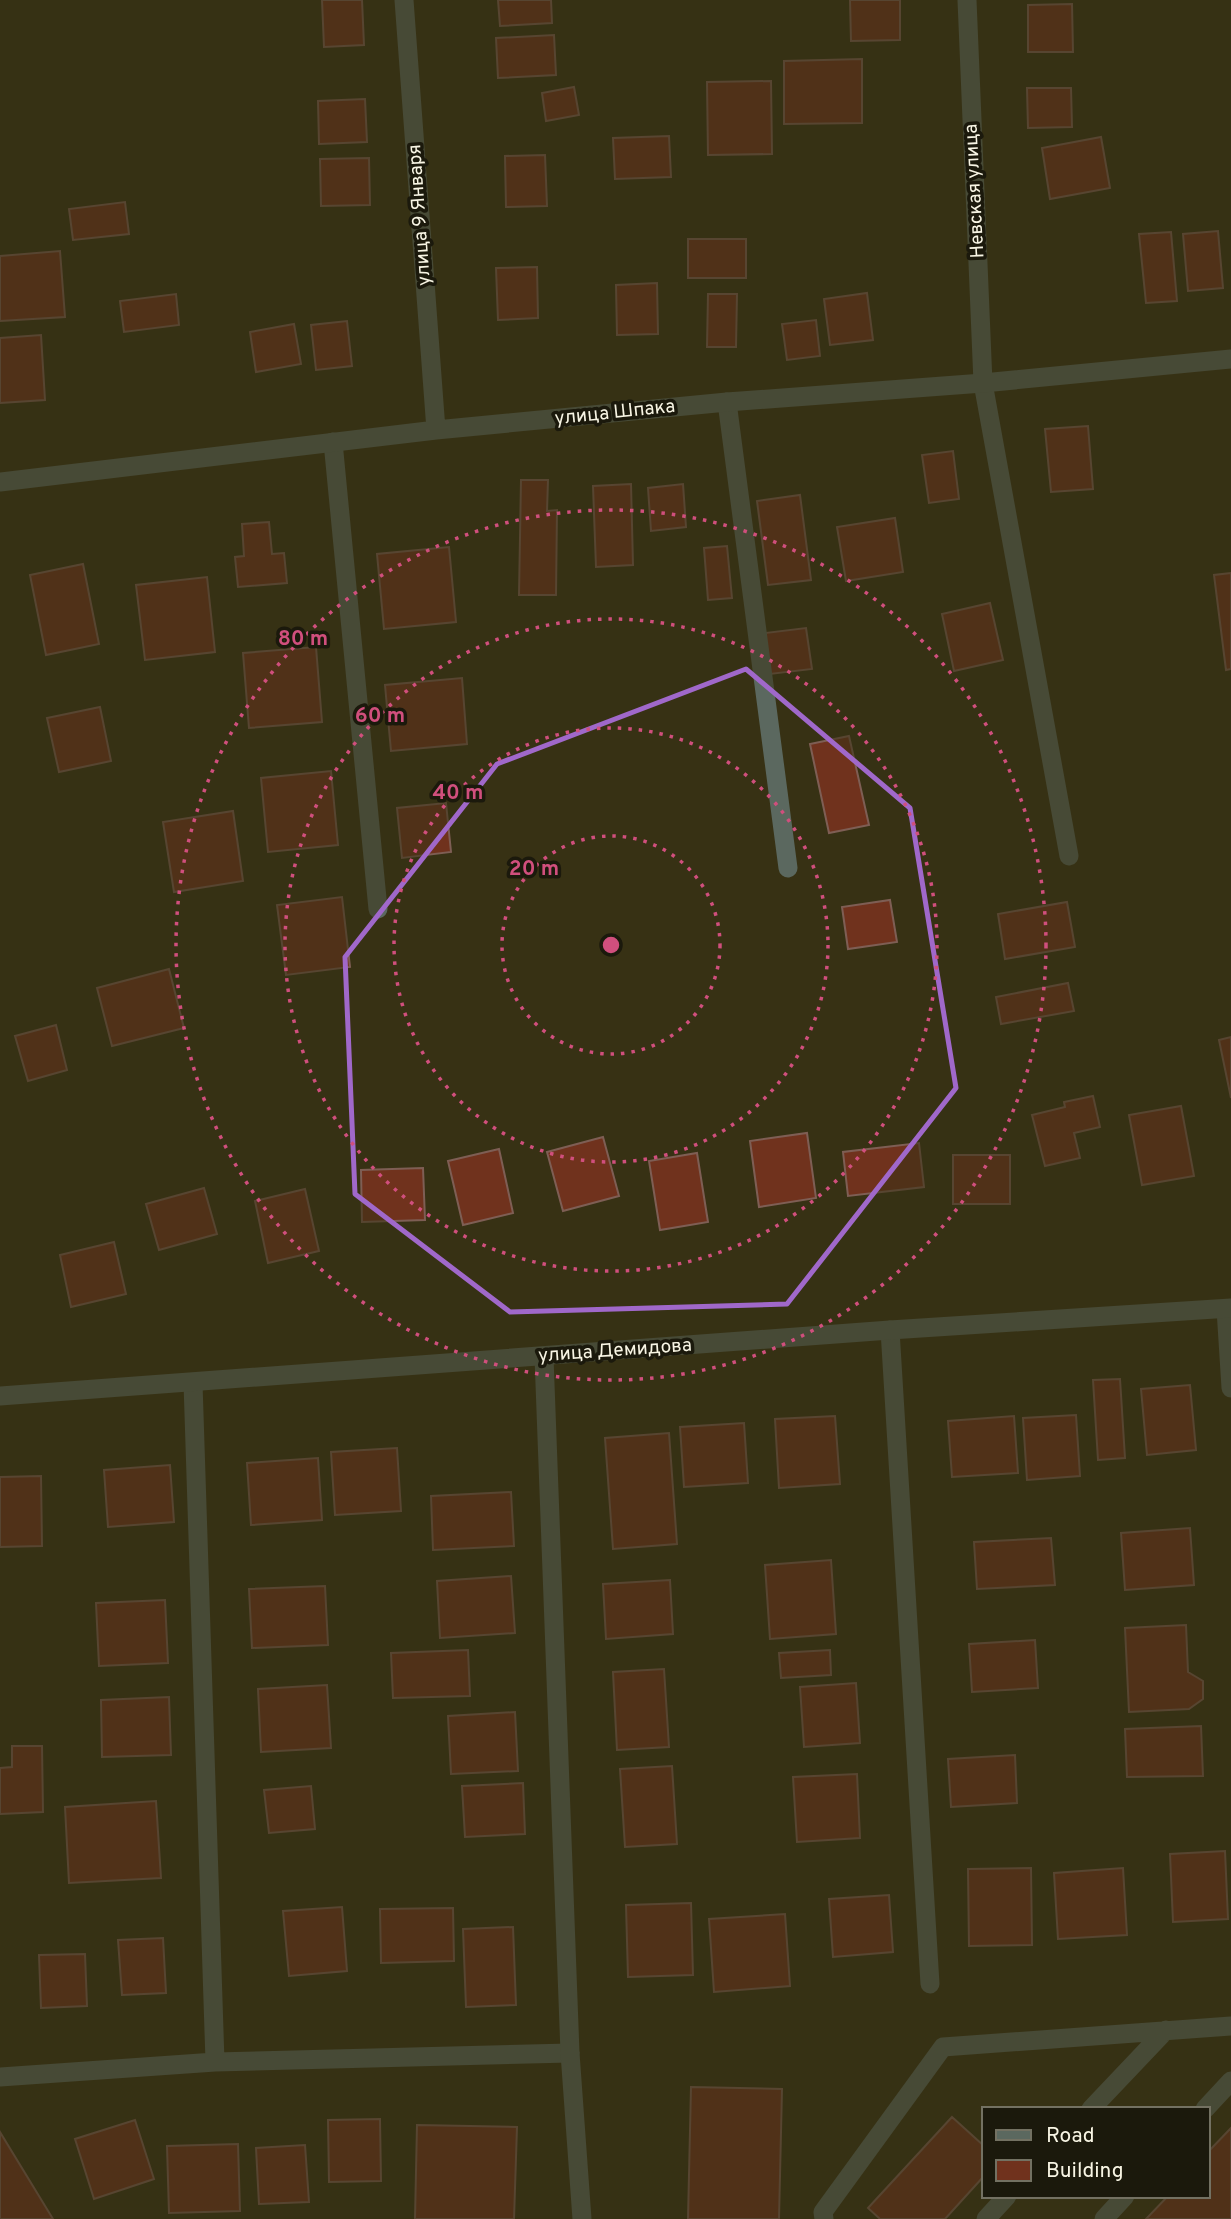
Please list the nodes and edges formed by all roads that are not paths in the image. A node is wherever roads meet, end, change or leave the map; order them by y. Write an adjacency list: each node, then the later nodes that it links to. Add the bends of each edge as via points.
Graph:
1 (404, 0): 6 (street, улица 9 Января)
2 (967, 0): 4 (street, Невская улица)
3 (1231, 359): 4 (street, улица Шпака)
4 (984, 383): 5 (street, улица Шпака); 9 (street, Невская улица)
5 (727, 402): 6 (street, улица Шпака); 10 (street)
6 (436, 430): 7 (street, улица Шпака)
7 (333, 442): 8 (street, улица Шпака); 11 (street)
8 (0, 482)
9 (1069, 856)
10 (788, 868)
11 (378, 909)
12 (1228, 1308): 13 (street, улица Демидова); 16 (street)
13 (890, 1330): 14 (street, улица Демидова); 18 (street)
14 (544, 1357): 15 (street, улица Демидова); 21 (street)
15 (193, 1383): 17 (street, улица Демидова); 22 (street)
16 (1231, 1388)
17 (0, 1396)
18 (930, 1983)
19 (1231, 2026): 20 (street)
20 (1166, 2030): 25 (street); 30 (street, via 943,2047 823,2212)
21 (570, 2053): 22 (street); 29 (street)
22 (215, 2062): 23 (street)
23 (0, 2077)
24 (1231, 2081): 26 (street)
25 (1093, 2107)
26 (1207, 2107)
27 (1005, 2198): 31 (street)
28 (1123, 2198): 32 (street)
29 (582, 2219)
30 (824, 2219)
31 (986, 2219)
32 (1104, 2219)

